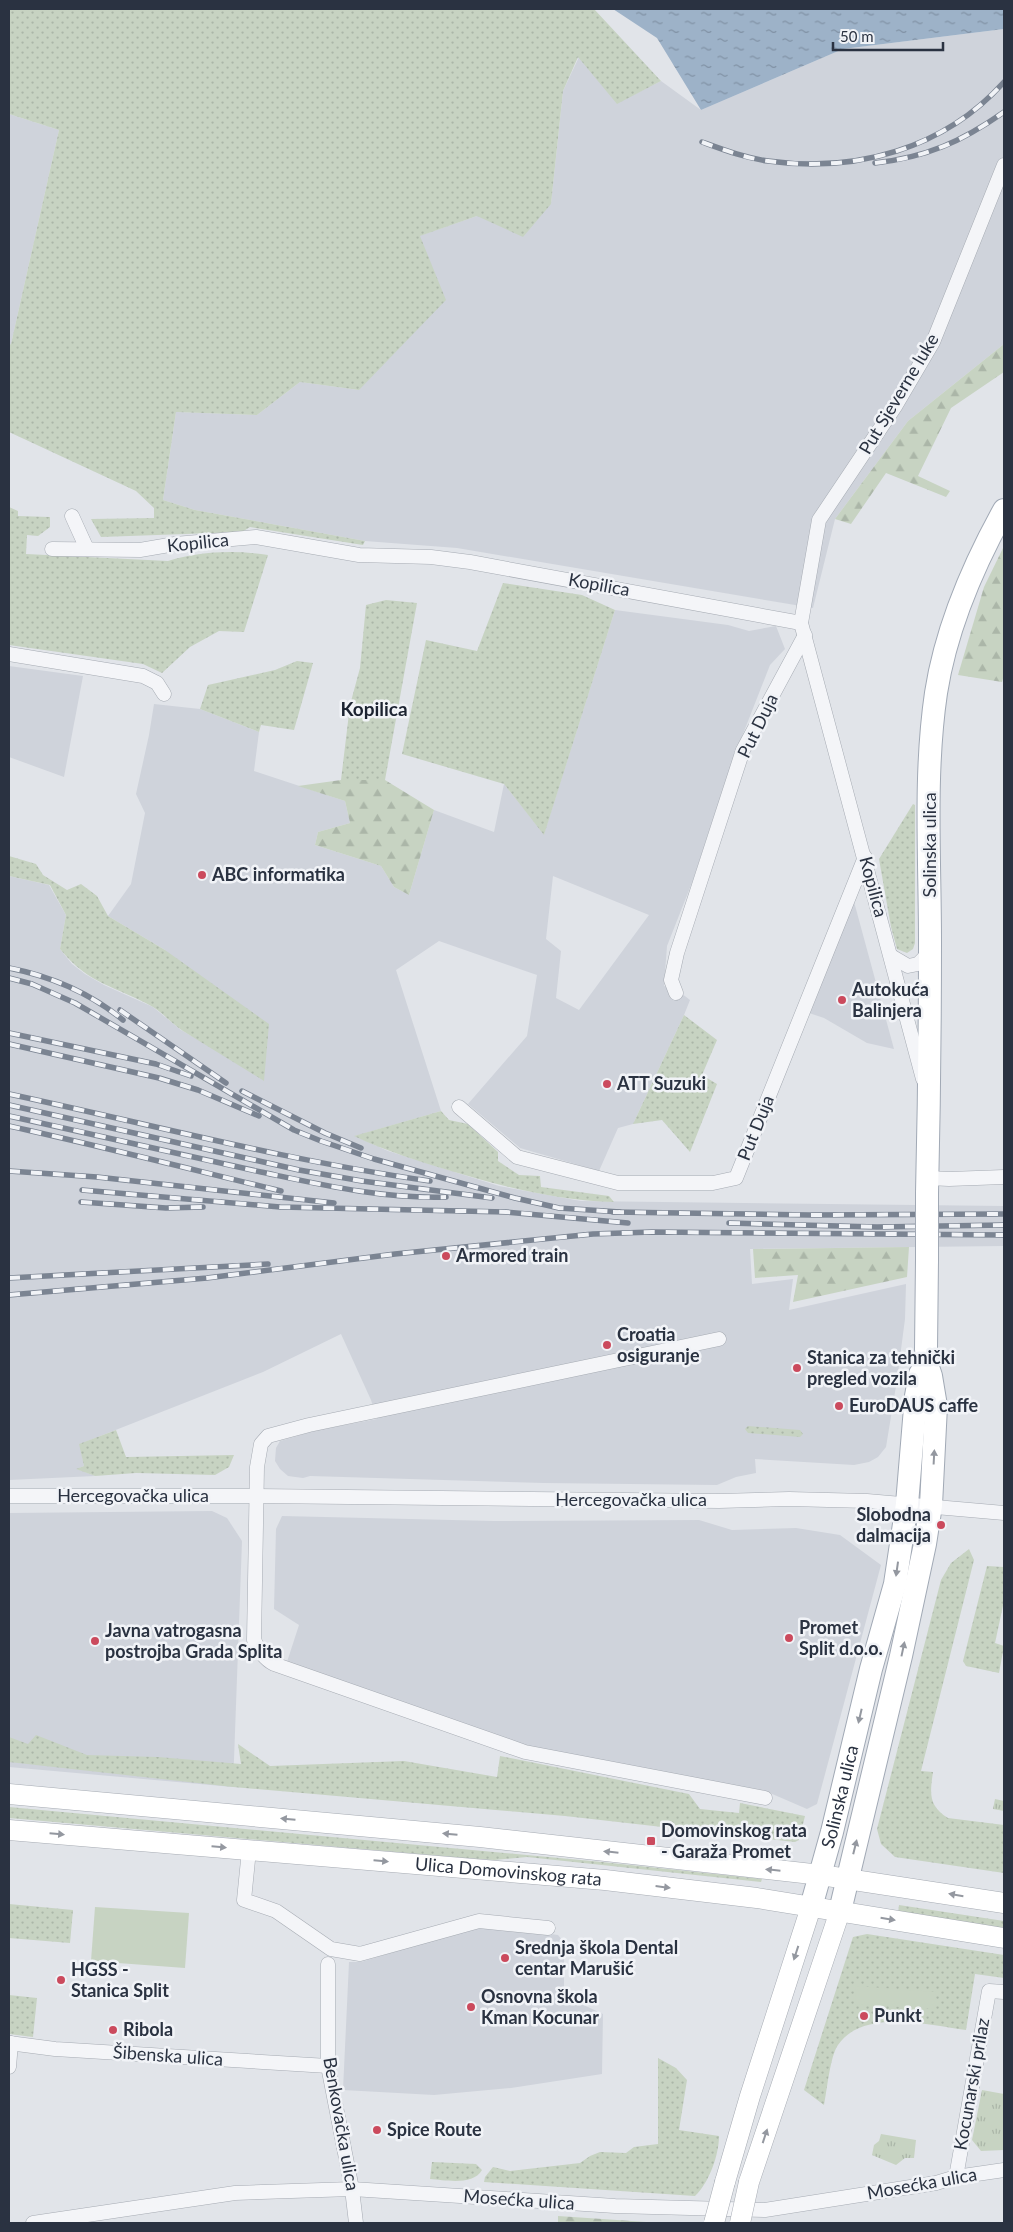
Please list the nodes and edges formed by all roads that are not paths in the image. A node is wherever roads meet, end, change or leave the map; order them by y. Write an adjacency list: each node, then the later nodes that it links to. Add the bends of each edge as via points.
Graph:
1 (1004, 165): 6 (street, Put Sjeverne luke, via 933,342 896,405 819,520)
2 (1004, 510): 10 (main road, Solinska ulica, via 968,582 949,638 936,692 929,754)
3 (72, 516): 5 (street)
4 (52, 549): 5 (street, Kopilica)
5 (87, 549): 6 (street, Kopilica, via 140,550 256,537 358,554 470,562)
6 (803, 629): 9 (street, Kopilica); 12 (street, Put Duja, via 743,750 677,952 671,980)
7 (9, 654): 8 (street, via 143,676 157,684)
8 (164, 694)
9 (865, 857): 11 (street, Kopilica); 14 (street, Put Duja, via 736,1178 713,1183 618,1183 517,1156)
10 (930, 952): 11 (street, via 918,964 908,966); 13 (main road, Solinska ulica)
11 (891, 956): 13 (street, Kopilica)
12 (676, 993)
13 (928, 1102): 16 (main road, Solinska ulica)
14 (459, 1107)
15 (1004, 1178): 16 (street, via 949,1179)
16 (927, 1186): 18 (main road, Solinska ulica, bridge)
17 (719, 1339): 20 (street, via 268,1436 260,1444)
18 (927, 1364): 21 (main road, Solinska ulica, via 920,1374 916,1396); 22 (main road, Solinska ulica, one-way to 18, via 936,1406)
19 (9, 1496): 20 (street, Hercegovačka ulica)
20 (256, 1496): 21 (street, Hercegovačka ulica, via 680,1501 790,1499); 25 (street, via 254,1633 257,1646 268,1661 525,1752)
21 (907, 1504): 22 (street, Hercegovačka ulica); 28 (main road, Solinska ulica, one-way to 28, via 895,1584)
22 (931, 1505): 23 (street, Hercegovačka ulica); 29 (main road, Solinska ulica, one-way to 22, via 900,1664)
23 (1004, 1513)
24 (9, 1794): 28 (main road, Ulica Domovinskog rata, one-way to 24, via 480,1837)
25 (765, 1798)
26 (9, 1830): 27 (main road, Ulica Domovinskog rata, one-way to 27)
27 (249, 1850): 31 (main road, Ulica Domovinskog rata, one-way to 31, via 605,1880); 33 (street, via 244,1900 276,1911 331,1949 360,1954 479,1921)
28 (821, 1875): 29 (main road, Ulica Domovinskog rata); 31 (main road, Solinska ulica)
29 (847, 1878): 30 (main road, Ulica Domovinskog rata, one-way to 29); 32 (main road, Solinska ulica)
30 (1004, 1903)
31 (811, 1907): 32 (main road, Ulica Domovinskog rata); 45 (main road, Solinska ulica, one-way to 45, bridge, via 750,2096)
32 (840, 1911): 34 (main road, Ulica Domovinskog rata, one-way to 34); 46 (main road, Solinska ulica, one-way to 32, bridge, via 749,2182)
33 (548, 1928)
34 (1004, 1938)
35 (328, 1964): 39 (street, Benkovačka ulica)
36 (1004, 1992): 41 (street, Kocunarski prilaz, via 989,1992)
37 (10, 2043): 38 (street); 39 (street, Šibenska ulica, via 55,2049)
38 (9, 2066)
39 (328, 2066): 42 (street, Benkovačka ulica)
40 (1004, 2170): 41 (street, Mosećka ulica)
41 (956, 2177): 42 (street, Mosećka ulica, via 936,2183 765,2210 615,2206)
42 (352, 2189): 43 (street, Mosećka ulica, via 235,2193); 44 (street, Benkovačka ulica)
43 (33, 2223)
44 (356, 2223)
45 (714, 2223)
46 (740, 2223)

